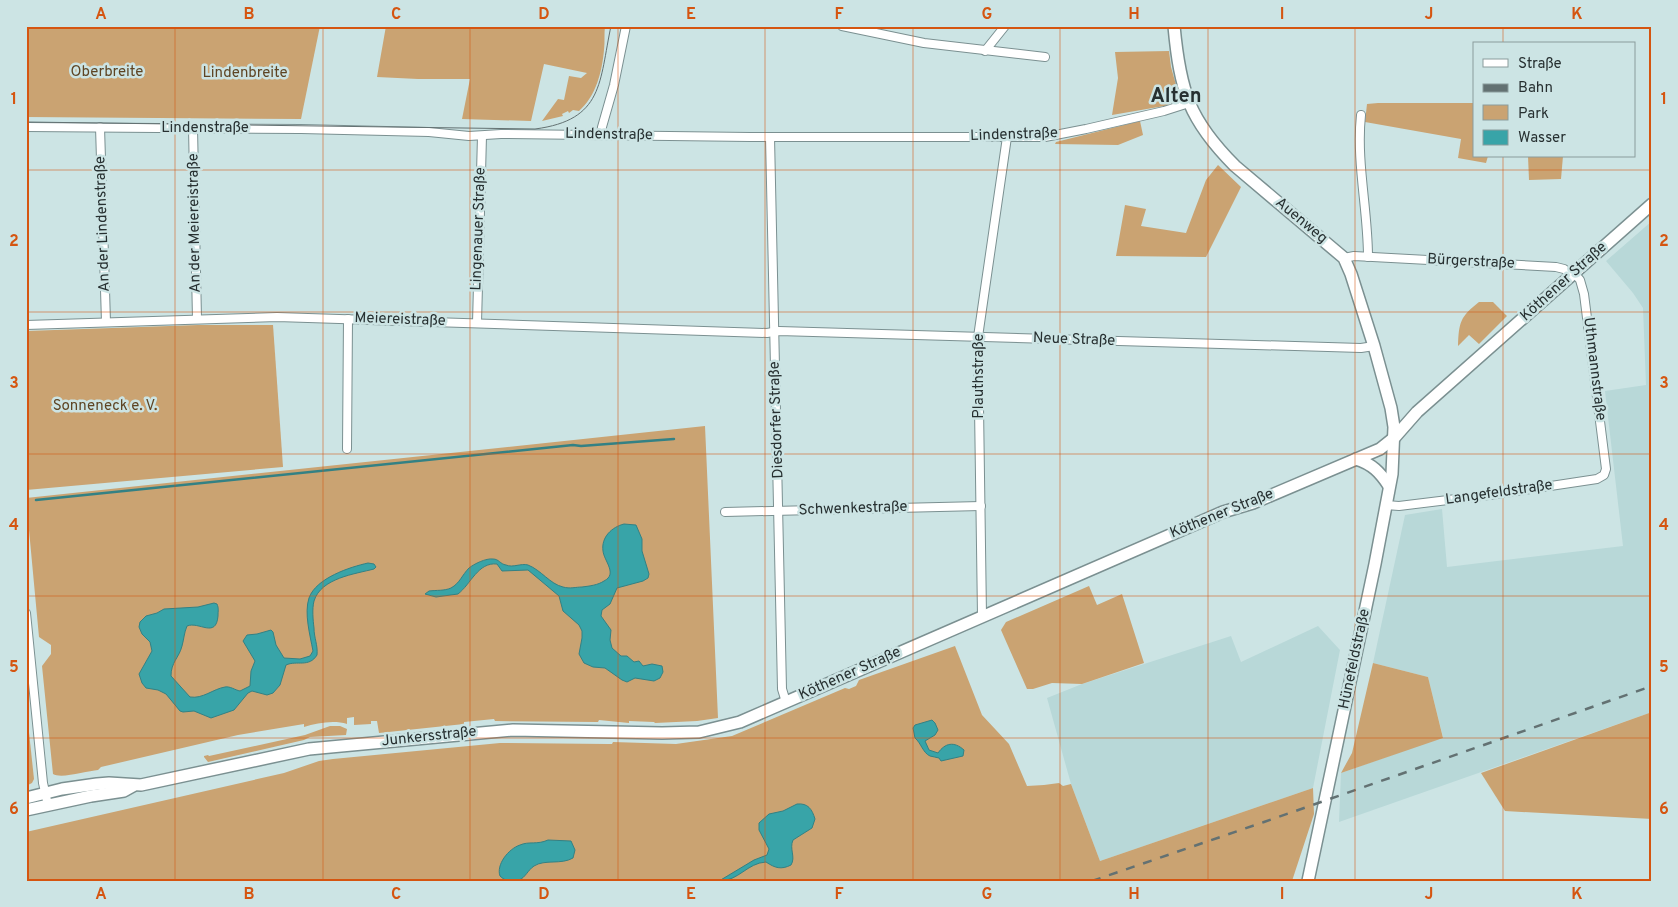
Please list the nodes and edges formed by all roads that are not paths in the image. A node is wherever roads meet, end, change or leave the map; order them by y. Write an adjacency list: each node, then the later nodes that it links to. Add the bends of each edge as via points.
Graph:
1 (626, 26): 12 (street)
2 (842, 26): 5 (street, via 924,43)
3 (1005, 26): 5 (street)
4 (1174, 26): 7 (main road, Auenweg, via 1178,67)
5 (985, 51): 6 (street)
6 (1045, 57)
7 (1189, 103): 15 (street, Lindenstraße, via 1062,134); 18 (main road, Auenweg, via 1201,126 1236,166)
8 (1361, 115): 17 (street, via 1360,146)
9 (26, 127): 10 (street, Lindenstraße)
10 (100, 127): 11 (street, Lindenstraße); 22 (street, An der Lindenstraße)
11 (193, 128): 13 (street, Lindenstraße, via 430,132); 20 (street, An der Meiereistraße)
12 (601, 135): 13 (street, Lindenstraße); 14 (street, Lindenstraße)
13 (482, 136): 23 (street, Lingenauer Straße)
14 (770, 137): 15 (street, Lindenstraße); 25 (street, Diesdorfer Straße)
15 (1007, 137): 26 (street, Plauthstraße)
16 (1652, 204): 19 (main road, Köthener Straße)
17 (1368, 257): 18 (street, Bürgerstraße); 19 (street, Bürgerstraße, via 1556,267)
18 (1344, 258): 27 (main road, Auenweg)
19 (1573, 274): 28 (main road, Köthener Straße, via 1417,412); 31 (street, Uthmannstraße, via 1582,285)
20 (197, 319): 21 (street, Meiereistraße); 22 (street, Meiereistraße)
21 (348, 319): 23 (street, Meiereistraße); 29 (street)
22 (106, 322): 24 (street, Meiereistraße)
23 (476, 323): 25 (street, Meiereistraße)
24 (26, 324)
25 (773, 332): 26 (street, Neue Straße); 35 (street, Diesdorfer Straße)
26 (978, 337): 27 (street, Neue Straße); 34 (street, Plauthstraße)
27 (1374, 346): 28 (main road, Auenweg, via 1391,408)
28 (1395, 437): 30 (main road, Köthener Straße, via 1380,449); 32 (main road, Hünefeldstraße)
29 (347, 449)
30 (1356, 459): 32 (main road, via 1378,470); 38 (main road, Köthener Straße, via 1253,503 1223,512)
31 (1606, 469): 33 (street, Langefeldstraße, via 1604,475 1597,479 1471,498)
32 (1389, 486): 33 (main road, Hünefeldstraße)
33 (1386, 505): 44 (main road, Hünefeldstraße)
34 (981, 506): 35 (street, Schwenkestraße); 38 (street, Plauthstraße)
35 (780, 511): 36 (street, Schwenkestraße); 39 (street, Diesdorfer Straße, via 782,689)
36 (725, 512)
37 (26, 612): 42 (street)
38 (982, 616): 39 (main road, Köthener Straße)
39 (786, 702): 40 (main road, Köthener Straße)
40 (727, 726): 42 (main road, Junkersstraße, via 681,733 499,731 353,744 294,752 134,786 97,784)
41 (26, 798): 42 (main road, Junkersstraße)
42 (47, 799): 43 (main road, Junkersstraße)
43 (26, 810)
44 (1308, 881)

